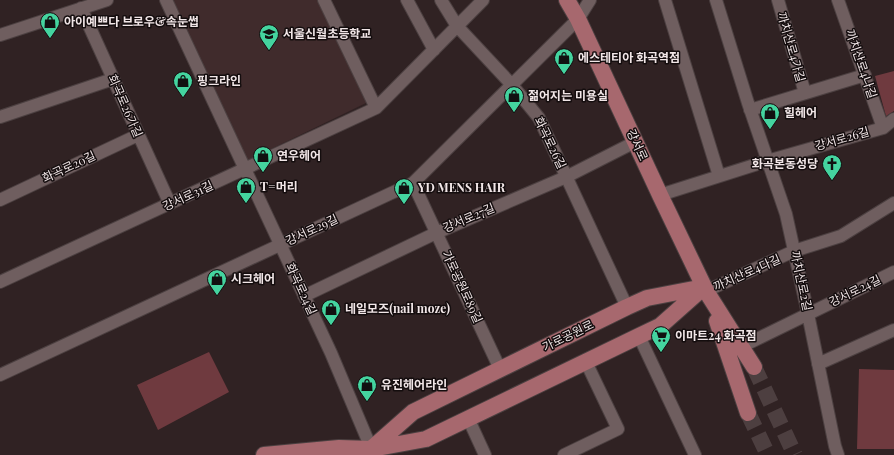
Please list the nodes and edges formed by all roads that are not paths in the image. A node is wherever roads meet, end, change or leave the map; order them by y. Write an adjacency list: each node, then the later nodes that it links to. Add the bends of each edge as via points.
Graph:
1 (107, 0): 13 (street)
2 (166, 0): 30 (street, 화곡로24길)
3 (324, 0): 22 (street)
4 (407, 0): 17 (street)
5 (441, 0): 15 (street, 화곡로26길)
6 (483, 0): 15 (street, 강서로31길)
7 (567, 0): 14 (main road, 강서로)
8 (590, 0): 14 (street, 강서로29길)
9 (666, 0): 31 (street)
10 (716, 0): 23 (street, 까치산로2길)
11 (778, 0): 21 (street, 까치산로4가길)
12 (838, 0): 18 (street, 까치산로4나길)
13 (81, 8): 16 (street); 19 (street, 화곡로26가길)
14 (578, 19): 20 (street, 강서로29길); 28 (main road, 강서로)
15 (457, 26): 17 (street, 강서로31길); 20 (street, 화곡로26길)
16 (0, 34)
17 (434, 50): 22 (street, 강서로31길)
18 (864, 75): 21 (street); 26 (street, 까치산로4나길)
19 (113, 79): 24 (street); 27 (street, 화곡로26가길)
20 (512, 85): 32 (street, 화곡로26길, via 539,118); 33 (street, 강서로29길)
21 (805, 93): 23 (street)
22 (376, 108): 30 (street, 강서로31길)
23 (750, 110): 29 (street, 까치산로2길)
24 (0, 117)
25 (894, 119): 26 (street, 강서로26길)
26 (883, 128): 29 (street, 강서로26길)
27 (138, 135): 35 (street, 화곡로20길); 37 (street, 화곡로26가길)
28 (635, 142): 32 (street, 강서로27길); 34 (main road, 강서로)
29 (767, 161): 31 (street, 강서로26길); 40 (street, 까치산로2길, via 786,214)
30 (245, 170): 37 (street, 강서로31길); 39 (street, 화곡로24길)
31 (719, 176): 34 (street, 강서로26길)
32 (566, 177): 38 (street, 강서로27길); 45 (street, 화곡로26길)
33 (413, 183): 38 (street, 가로공원로89길); 39 (street, 강서로29길)
34 (660, 195): 43 (main road, 강서로)
35 (0, 200)
36 (894, 203): 40 (street, 까치산로4다길, via 841,236)
37 (170, 204): 42 (street, 강서로31길)
38 (436, 233): 44 (street, 강서로27길); 53 (street, 가로공원로89길)
39 (280, 245): 44 (street, 화곡로24길); 54 (street, 강서로29길)
40 (794, 251): 43 (street, 까치산로4다길); 46 (street, 까치산로2길)
41 (894, 272): 46 (street, 강서로24길)
42 (0, 282)
43 (705, 289): 45 (main road, 가로공원로, via 647,298); 48 (main road, via 660,326); 52 (main road, 강서로); 55 (main road, 강서로)
44 (304, 296): 57 (street, 화곡로24길)
45 (627, 307): 53 (main road, 가로공원로)
46 (808, 314): 49 (street, 강서로24길); 51 (street, 까치산로2길)
47 (894, 330): 51 (street)
48 (639, 336): 50 (main road); 61 (street)
49 (750, 342)
50 (586, 362): 56 (main road); 60 (street, via 618,429)
51 (818, 364): 62 (street, 까치산로2길)
52 (754, 367)
53 (500, 369): 57 (main road, 가로공원로, via 413,412)
54 (0, 376)
55 (748, 412)
56 (468, 418): 57 (main road, via 426,439); 59 (street)
57 (370, 453): 58 (main road, via 339,448)
58 (264, 455)
59 (485, 455)
60 (564, 455)
61 (695, 455)
62 (838, 455)

